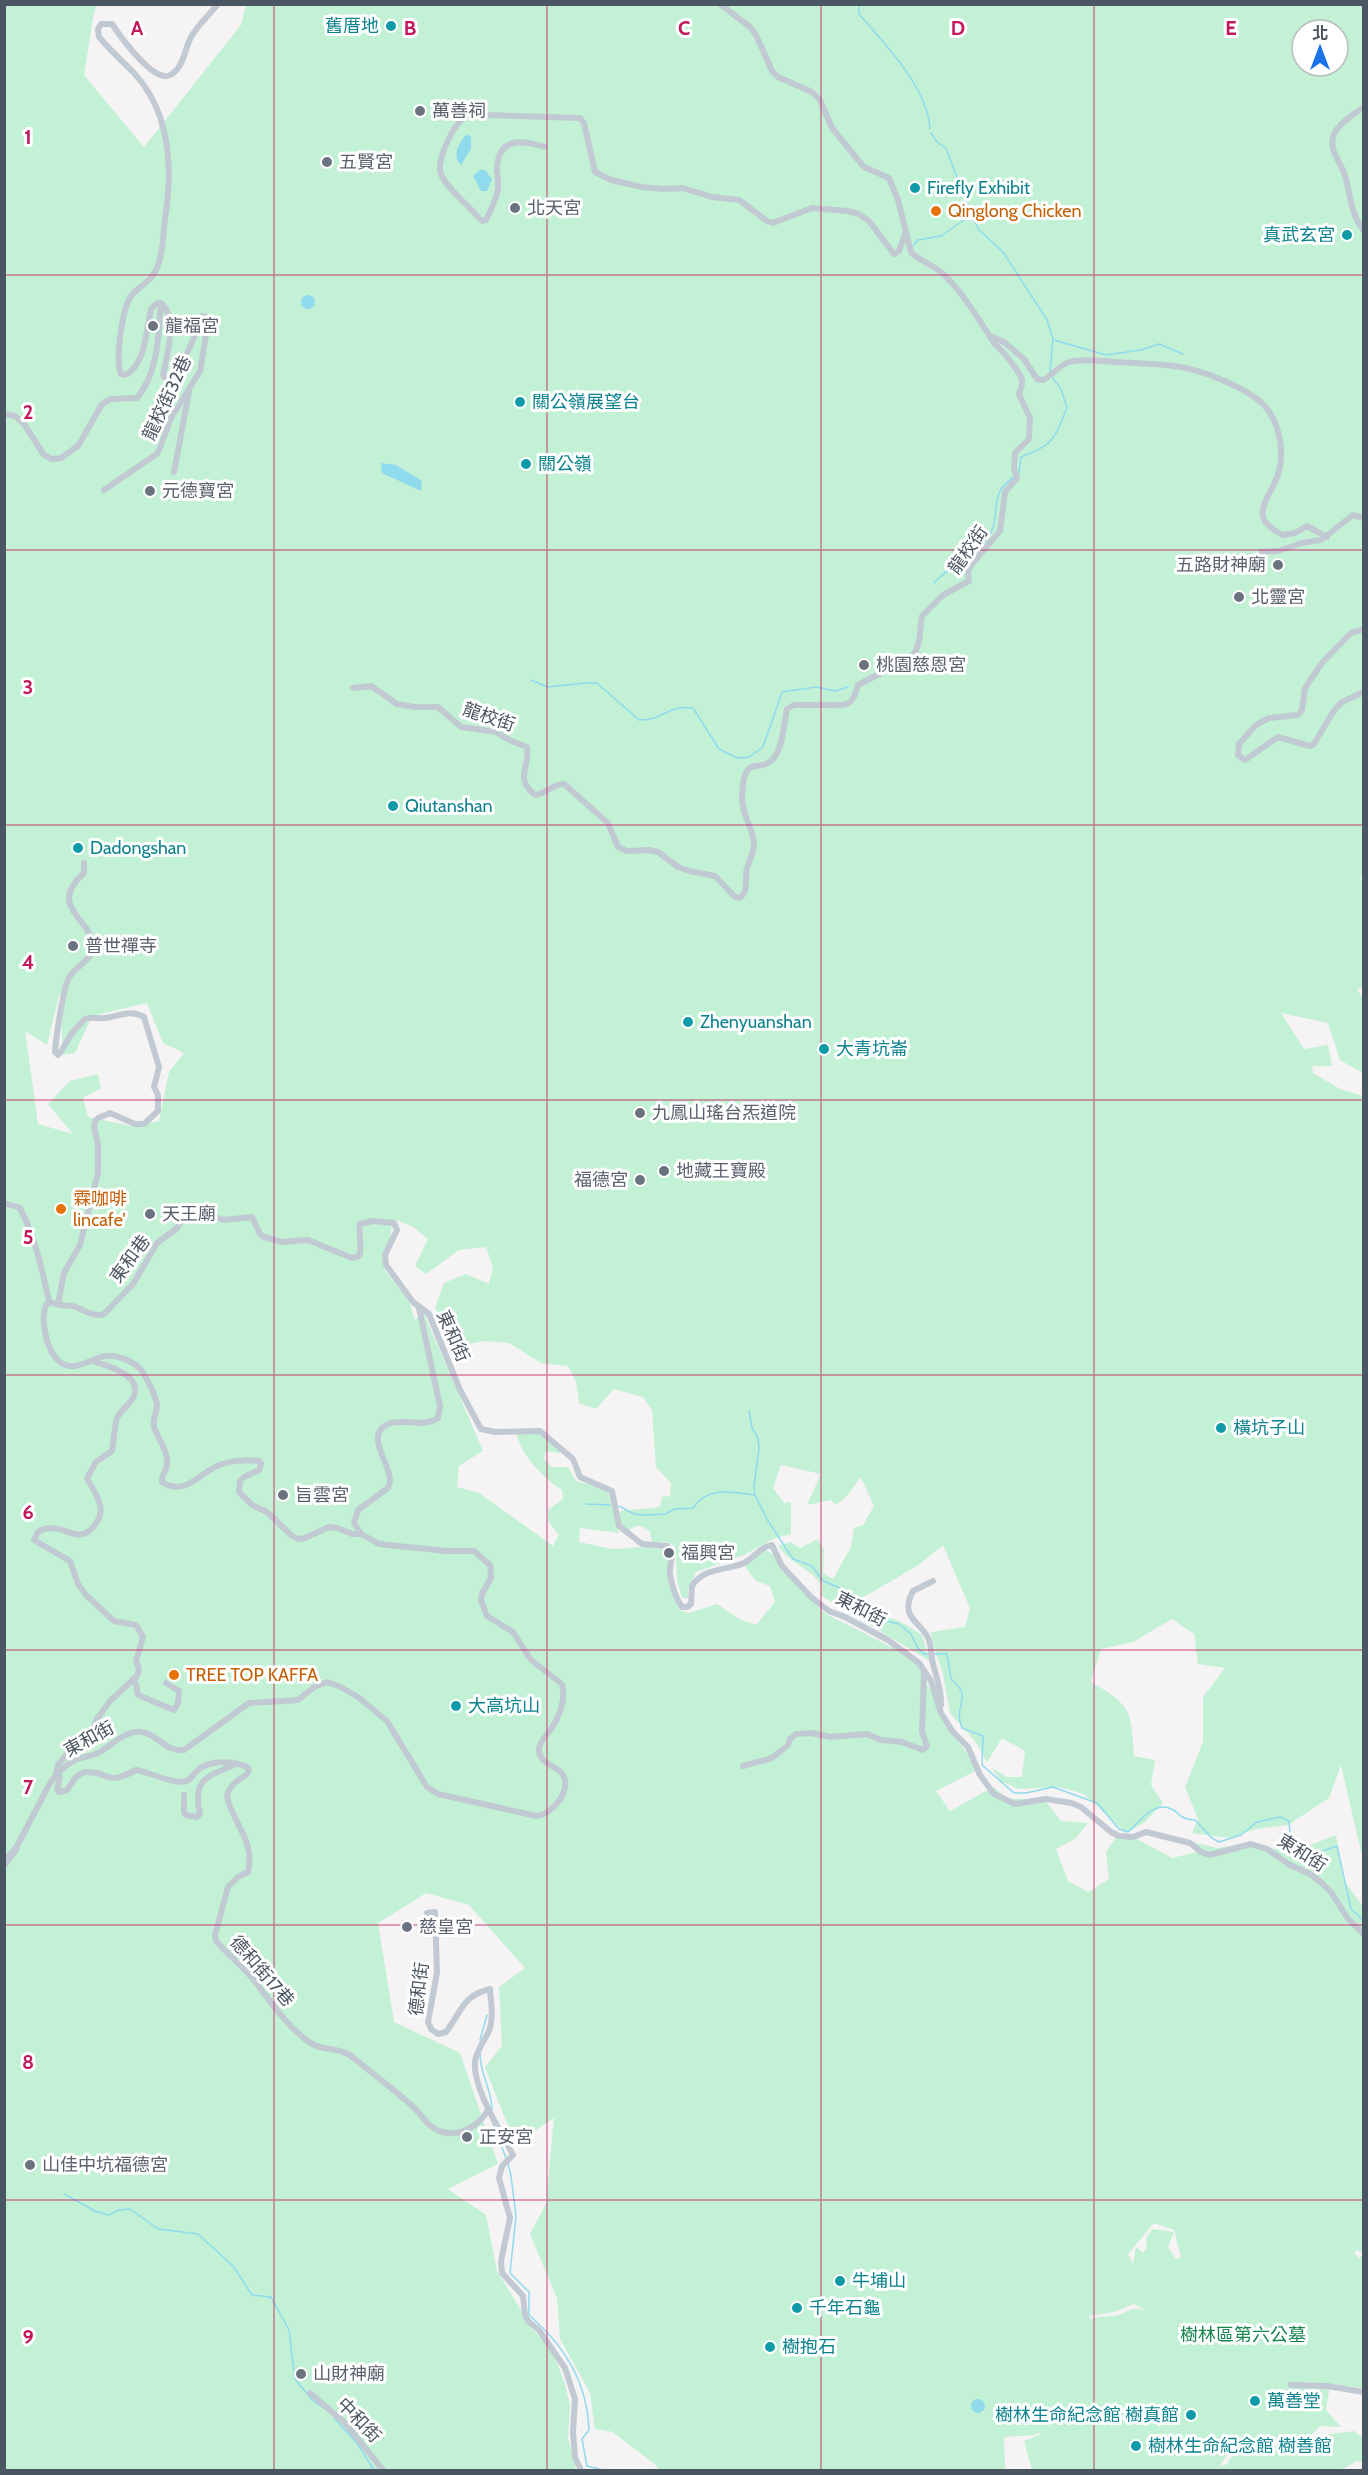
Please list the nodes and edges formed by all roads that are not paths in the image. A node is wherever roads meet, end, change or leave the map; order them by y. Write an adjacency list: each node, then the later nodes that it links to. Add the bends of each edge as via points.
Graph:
1 (218, 4): 7 (street, via 193,34 178,67 165,77 156,74 112,24 101,24 98,29 99,37 140,82 160,117 170,165 170,194 160,254 154,273 131,295 126,308 118,367 121,374 133,371 151,309)
2 (720, 4): 6 (street, 龍校街, via 750,27 772,71 820,100 832,128 864,167 889,178)
3 (1364, 107): 5 (street, via 1340,126 1333,141 1353,215)
4 (545, 147): 6 (street, via 521,141 504,148 497,168 498,190 486,220 478,217 441,175 439,165 464,116 474,112 580,118 595,172 611,180 652,188 683,188 739,200 773,223 812,208 860,214 894,254)
5 (1364, 231)
6 (905, 233): 8 (street, 龍校街, via 911,252 939,270 957,288)
7 (161, 303): 9 (street, 龍校街32巷, via 170,322 165,378 176,371 202,316 209,317 200,371); 10 (street, via 157,358 142,391 137,398 111,399 102,404 78,446 61,458 52,459 24,424 15,416)
8 (989, 336): 14 (street, via 1004,342 1024,359 1037,379 1049,378 1071,362 1102,362 1176,366 1242,388 1272,415 1280,442 1279,471 1263,501 1269,526 1283,535 1307,526); 17 (street, 龍校街, via 1019,374 1019,394 1030,418 1029,439 1015,453 1017,478 1005,492 1000,531 971,565 966,585 943,595 922,616 916,651 908,659 858,685 856,694 843,707 794,705 787,710 774,758 753,765 743,779 742,808 754,848 747,868 746,889 739,898 715,876 678,867 658,852 618,847 608,823 564,784 535,795 528,790 522,773 527,747 496,732 461,727 438,707 397,704 371,686)
9 (189, 389): 11 (street); 12 (street, 龍校街32巷, via 171,418 158,453)
10 (4, 414)
11 (174, 472)
12 (104, 490)
13 (1364, 518): 14 (street, via 1353,515)
14 (1327, 537): 15 (street)
15 (1261, 552)
16 (1364, 629): 18 (street, via 1351,633 1318,669 1305,688 1298,715 1275,716 1261,722 1239,744 1238,755 1245,760 1278,737 1314,744 1342,702)
17 (353, 688)
18 (1364, 692)
19 (84, 863): 22 (street, via 84,873 69,891 73,911 93,948 64,987 55,1052 60,1053 85,1019 136,1013 144,1017 159,1067 154,1087 159,1103 158,1111 144,1124 110,1113 95,1121 98,1173 80,1245 64,1273)
20 (4, 1203): 21 (street, via 20,1208 27,1222)
21 (49, 1301): 22 (street); 24 (street, via 44,1307 44,1325 53,1356 67,1366)
22 (58, 1304): 23 (street, 東和巷, via 100,1316 108,1311 133,1284 157,1243 176,1229 186,1212 195,1209 223,1220 252,1217 264,1237 282,1242 308,1240 352,1258 361,1252 360,1224 394,1223 397,1230 385,1255 386,1265)
23 (419, 1308): 25 (street, 東和街, via 440,1411 432,1422 398,1421 383,1427 378,1434 377,1442 390,1478 388,1488 357,1510 354,1523); 27 (street, 東和街, via 429,1314 460,1390 481,1429 540,1431 568,1454 580,1477 612,1491 620,1526 642,1544 667,1546 671,1550 670,1574 682,1607 691,1604 692,1586 704,1575 741,1564 772,1545 782,1566 811,1597 829,1611 888,1640)
24 (92, 1361): 25 (street, via 116,1356 141,1370 157,1406 153,1424 166,1455 167,1466 161,1478 167,1486 192,1483 217,1466 259,1461 259,1470 240,1480 239,1492 291,1535 305,1538 329,1527); 28 (street, via 123,1373 133,1380 135,1390 117,1418 112,1451 96,1462 87,1478 98,1497 100,1518 84,1535 53,1527 45,1528 34,1540 70,1561 86,1595 114,1621 136,1625 140,1630 144,1637 136,1660 139,1669)
25 (362, 1534): 33 (street, 東和街, via 379,1545 474,1551 490,1565 491,1578 481,1600 487,1616 513,1632 531,1660 562,1684 564,1696 557,1719 539,1747 540,1755 565,1780 565,1788 547,1814 536,1816 438,1794 427,1787 387,1721 358,1696 327,1682 298,1700 249,1703 184,1750 171,1748 144,1732 131,1733 99,1753 74,1761)
26 (933, 1581): 30 (street, via 914,1591 908,1606 914,1622 928,1638 942,1692)
27 (924, 1669): 30 (street, 東和街); 32 (street, via 922,1732 927,1746 923,1750 867,1734 796,1734 772,1758)
28 (132, 1680): 29 (street, via 138,1695 174,1710 179,1691); 33 (street, via 110,1701 83,1747 66,1755 58,1765)
29 (166, 1683)
30 (941, 1710): 38 (street, 東和街, via 953,1732 968,1747 987,1787 1005,1800 1015,1804 1046,1798 1071,1803 1119,1836 1133,1837 1146,1832 1190,1843 1210,1855 1251,1844 1267,1849 1323,1883 1348,1919)
31 (236, 1764): 33 (street, via 204,1766 185,1782 136,1770 120,1779 84,1772 62,1792 57,1790); 34 (street, via 211,1774 201,1784 197,1817 184,1812); 39 (street, 德和街17巷, via 248,1767 249,1771 229,1788 228,1800 247,1844 249,1867 228,1887 216,1941 257,1984 276,2011 310,2043 345,2051 411,2104 435,2130 454,2133)
32 (743, 1766)
33 (57, 1774): 35 (street)
34 (184, 1795)
35 (15, 1850): 36 (street)
36 (4, 1864)
37 (427, 1912): 39 (street, 德和街, via 436,1915 438,1952 428,2022 431,2029 438,2034 446,2032 468,1998 490,1989 491,2021 475,2061 476,2080)
38 (1364, 1934)
39 (492, 2114): 44 (street, 德和街, via 513,2155 498,2178 510,2218 502,2273 523,2296 528,2321 539,2330 565,2368 575,2399 575,2458)
40 (1291, 2385): 41 (street)
41 (1364, 2392)
42 (310, 2393): 43 (street, 中和街, via 345,2423)
43 (383, 2470)
44 (581, 2470)

